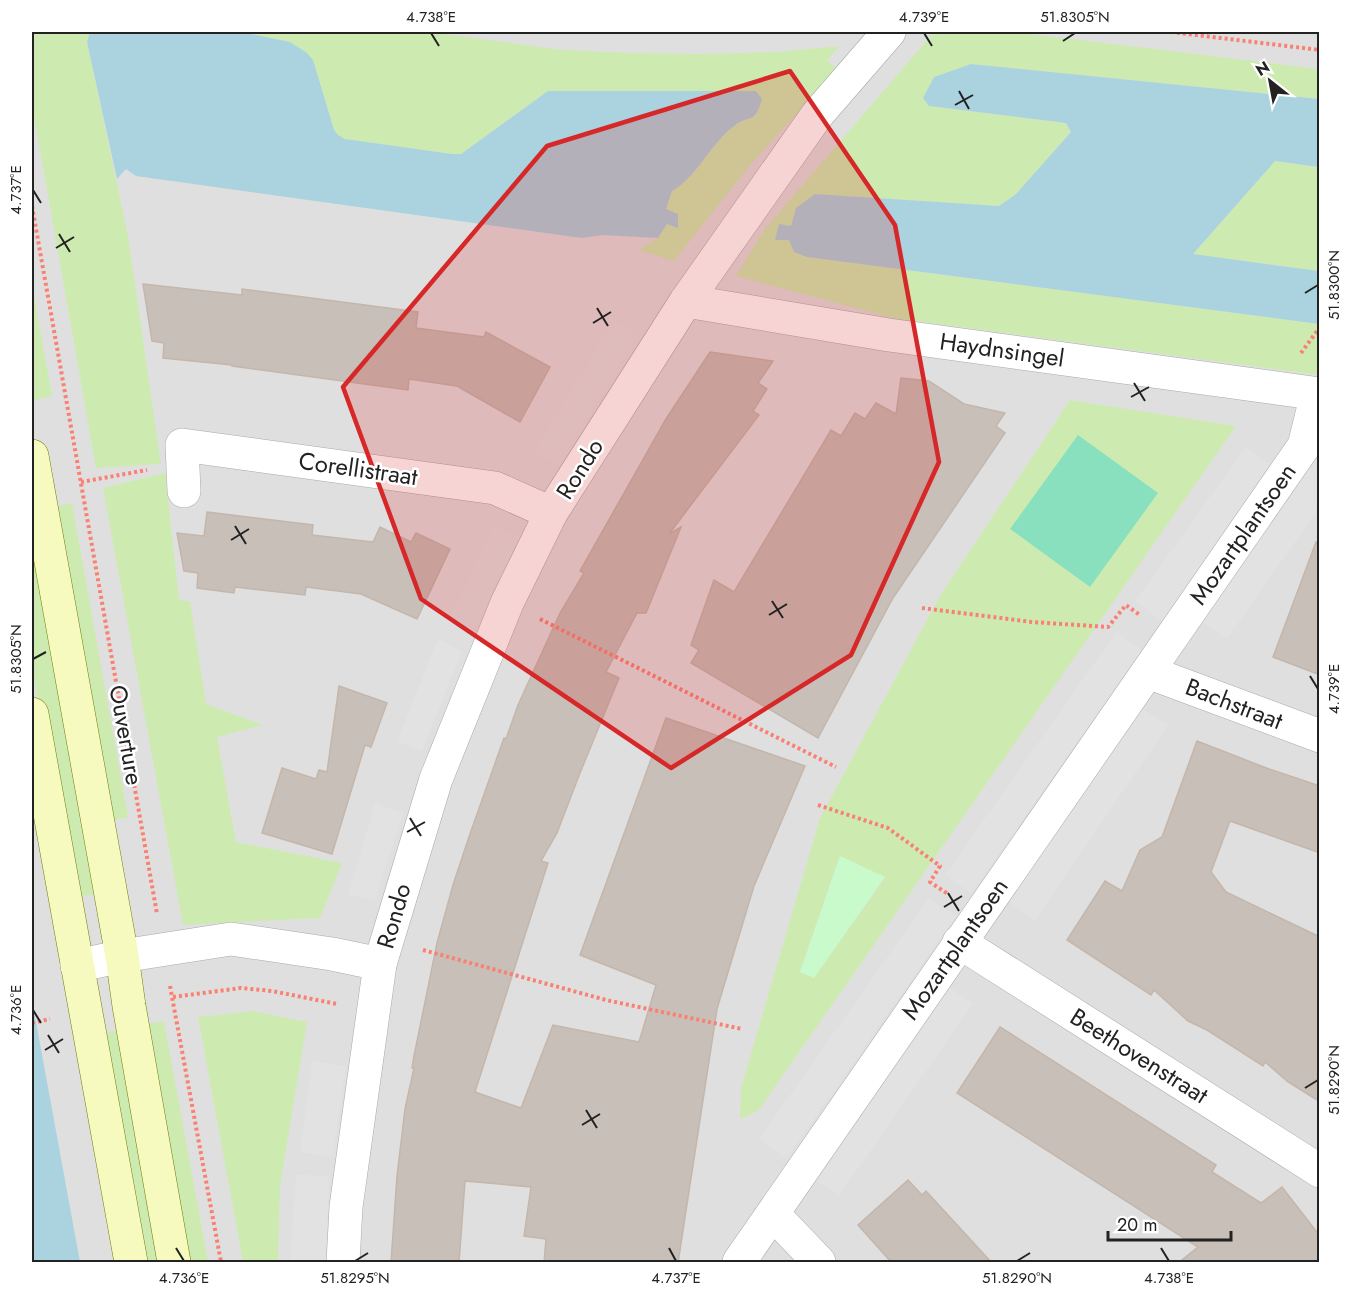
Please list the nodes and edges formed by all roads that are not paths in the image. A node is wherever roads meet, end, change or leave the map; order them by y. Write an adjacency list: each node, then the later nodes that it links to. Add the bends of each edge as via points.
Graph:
1 (889, 32): 2 (street, Rondo, via 817,115)
2 (686, 301): 3 (street, Haydnsingel, via 889,335); 6 (street, Rondo)
3 (1318, 394): 7 (street, Mozartplantsoen, via 1304,446)
4 (32, 456): 12 (street, Ouverture)
5 (184, 479): 6 (street, Corellistraat, via 182,445 495,488)
6 (551, 513): 11 (street, Rondo, via 507,603 436,779)
7 (1148, 672): 9 (street, Bachstraat); 10 (street, Mozartplantsoen)
8 (32, 714): 13 (street)
9 (1320, 736)
10 (959, 942): 14 (street, Beethovenstraat); 15 (street, Mozartplantsoen)
11 (383, 953): 12 (street, Rondo, via 332,954 231,939); 18 (street, Rondo, via 346,1208)
12 (122, 956): 13 (street, Rondo); 17 (street, Ouverture)
13 (77, 966): 16 (street)
14 (1320, 1171)
15 (773, 1214): 19 (street, Mozartplantsoen); 20 (street)
16 (130, 1263)
17 (174, 1263)
18 (343, 1263)
19 (739, 1263)
20 (819, 1263)

